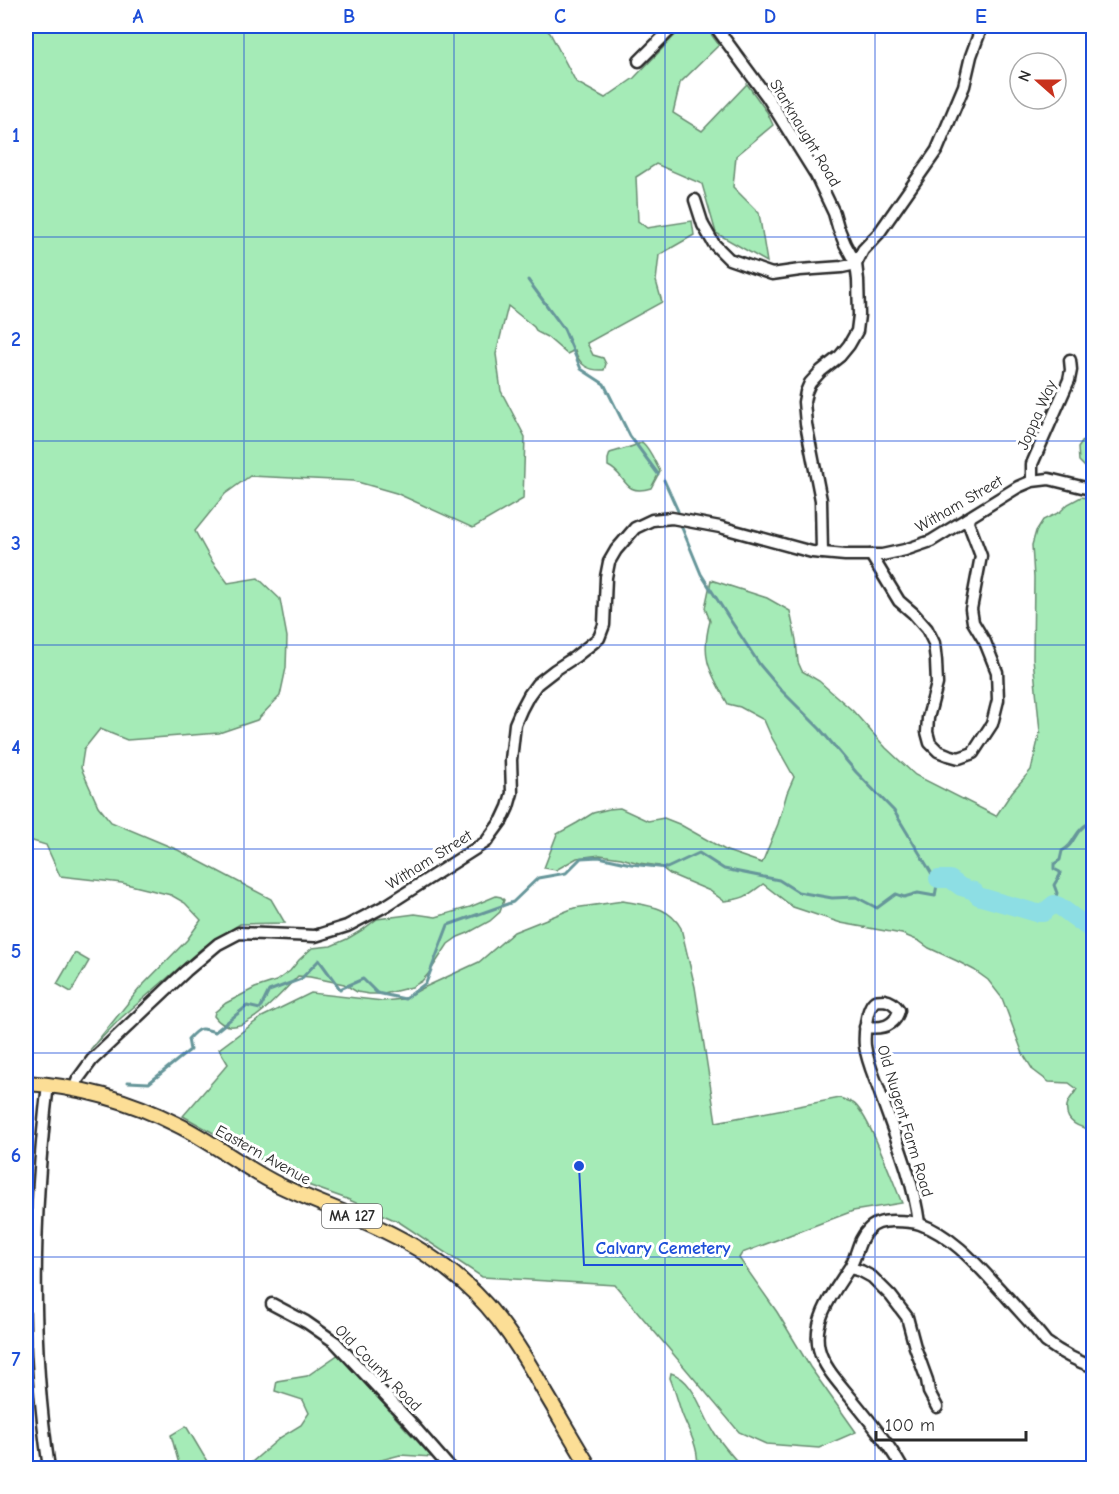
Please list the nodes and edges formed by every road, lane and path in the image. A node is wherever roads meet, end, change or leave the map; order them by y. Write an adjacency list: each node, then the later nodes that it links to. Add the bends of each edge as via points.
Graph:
1 (674, 26): 4 (street)
2 (715, 26): 6 (street, Starknaught Road, via 755,79 810,165)
3 (982, 26): 6 (street, via 964,86 937,150)
4 (639, 61)
5 (695, 200): 6 (street, via 703,225 729,259 772,274)
6 (856, 264): 11 (street, via 857,331 840,356 810,383 804,402 821,500)
7 (1070, 360): 8 (street, Joppa Way, via 1069,380 1032,464)
8 (1032, 481): 9 (street, Witham Street, via 1049,479); 10 (street, Witham Street)
9 (1094, 490)
10 (967, 519): 12 (street, Witham Street, via 905,550); 12 (street, via 981,556 970,609 998,672 998,700 992,724 973,753 959,758 948,756 930,743 928,718 937,684 934,643 927,629 899,601)
11 (822, 553): 12 (street, Witham Street); 16 (street, Witham Street, via 672,518 652,520 635,528 609,562 604,626 599,638 537,684 521,710 511,760 512,793 502,820 486,842 347,926 315,936 239,933 218,944 92,1060)
12 (871, 555)
13 (865, 1027): 17 (street, Old Nugent Farm Road, via 867,1052 907,1170)
14 (26, 1083): 15 (main road, Eastern Avenue / MA 127)
15 (48, 1084): 16 (main road, Eastern Avenue / MA 127); 22 (street, via 40,1155 36,1297)
16 (74, 1089): 24 (main road, Eastern Avenue / MA 127, via 126,1103 178,1125 276,1183 403,1239 435,1260 464,1282 518,1344)
17 (919, 1223): 18 (street, Old Nugent Farm Road, via 886,1221 875,1225 868,1230); 20 (street, Old Nugent Farm Road, via 972,1260 1046,1342)
18 (850, 1268): 21 (street, via 872,1277 907,1317); 25 (street, Old Nugent Farm Road, via 829,1298 817,1330 820,1351 836,1380)
19 (273, 1304): 23 (street, Old County Road, via 335,1342)
20 (1094, 1367)
21 (937, 1407)
22 (49, 1468)
23 (450, 1468)
24 (590, 1468)
25 (902, 1468)

